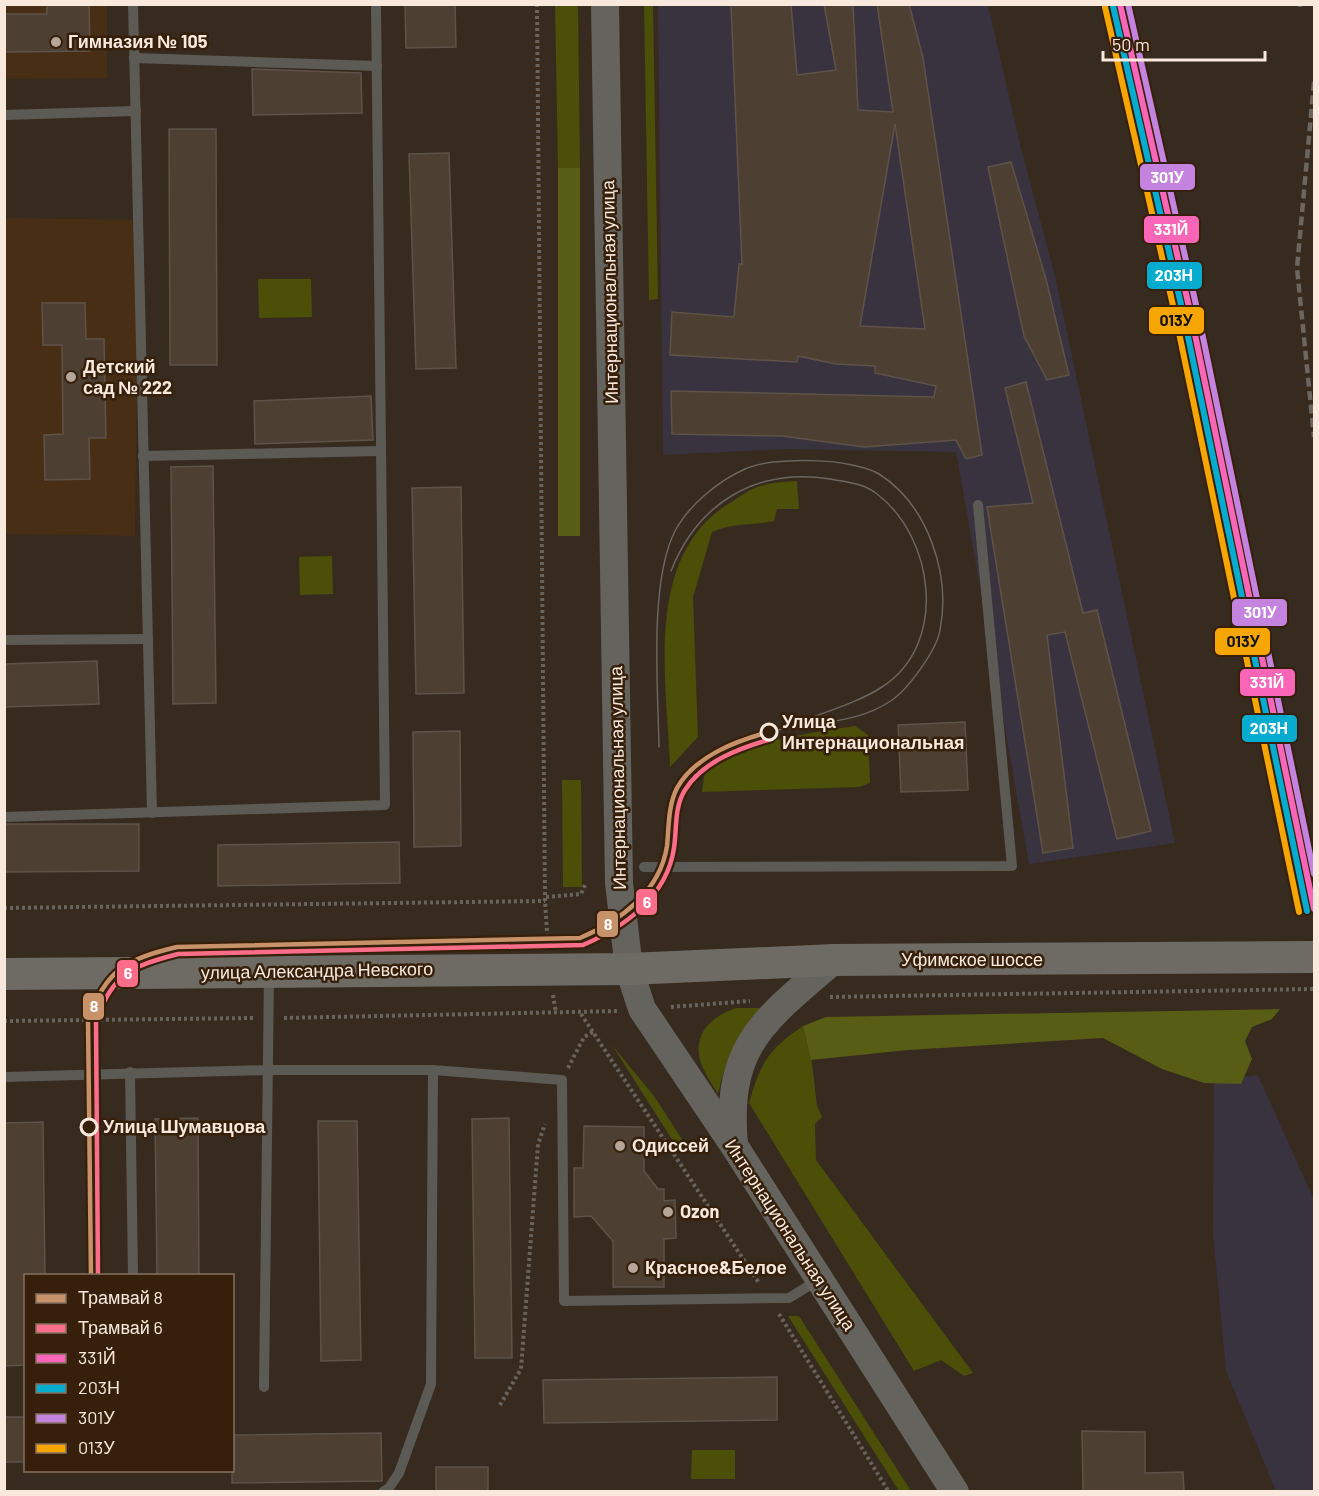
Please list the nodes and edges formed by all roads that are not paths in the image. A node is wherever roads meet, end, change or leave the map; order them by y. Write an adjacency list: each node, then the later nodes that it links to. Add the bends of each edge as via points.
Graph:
1 (133, 4): 4 (lane)
2 (376, 4): 5 (lane)
3 (605, 4): 18 (main road, Интернациональная улица, via 619,883)
4 (135, 58): 5 (lane); 6 (lane)
5 (377, 66): 8 (lane)
6 (136, 111): 7 (lane); 9 (lane)
7 (4, 115)
8 (381, 451): 9 (lane); 13 (lane, via 385,805)
9 (143, 456): 11 (lane)
10 (978, 505): 15 (lane, via 1012,866)
11 (148, 639): 12 (lane); 13 (lane)
12 (4, 640)
13 (152, 813): 14 (lane)
14 (4, 817)
15 (644, 867)
16 (1314, 957): 17 (main road, Уфимское шоссе)
17 (834, 960): 18 (main road, Уфимское шоссе); 25 (main road, via 788,999 748,1046 737,1072 731,1110)
18 (629, 969): 19 (main road, улица Александра Невского); 25 (main road, Интернациональная улица, via 642,1009)
19 (269, 971): 20 (main road, улица Александра Невского); 21 (lane)
20 (4, 974)
21 (269, 1070): 22 (lane); 23 (lane); 28 (lane)
22 (433, 1070): 27 (lane, via 562,1080 564,1301 789,1298); 29 (lane, via 431,1384 399,1473)
23 (130, 1072): 24 (lane); 26 (lane)
24 (4, 1077)
25 (735, 1147): 27 (main road, Интернациональная улица)
26 (133, 1274)
27 (818, 1280): 30 (main road, Интернациональная улица)
28 (264, 1387)
29 (383, 1491)
30 (955, 1491)

